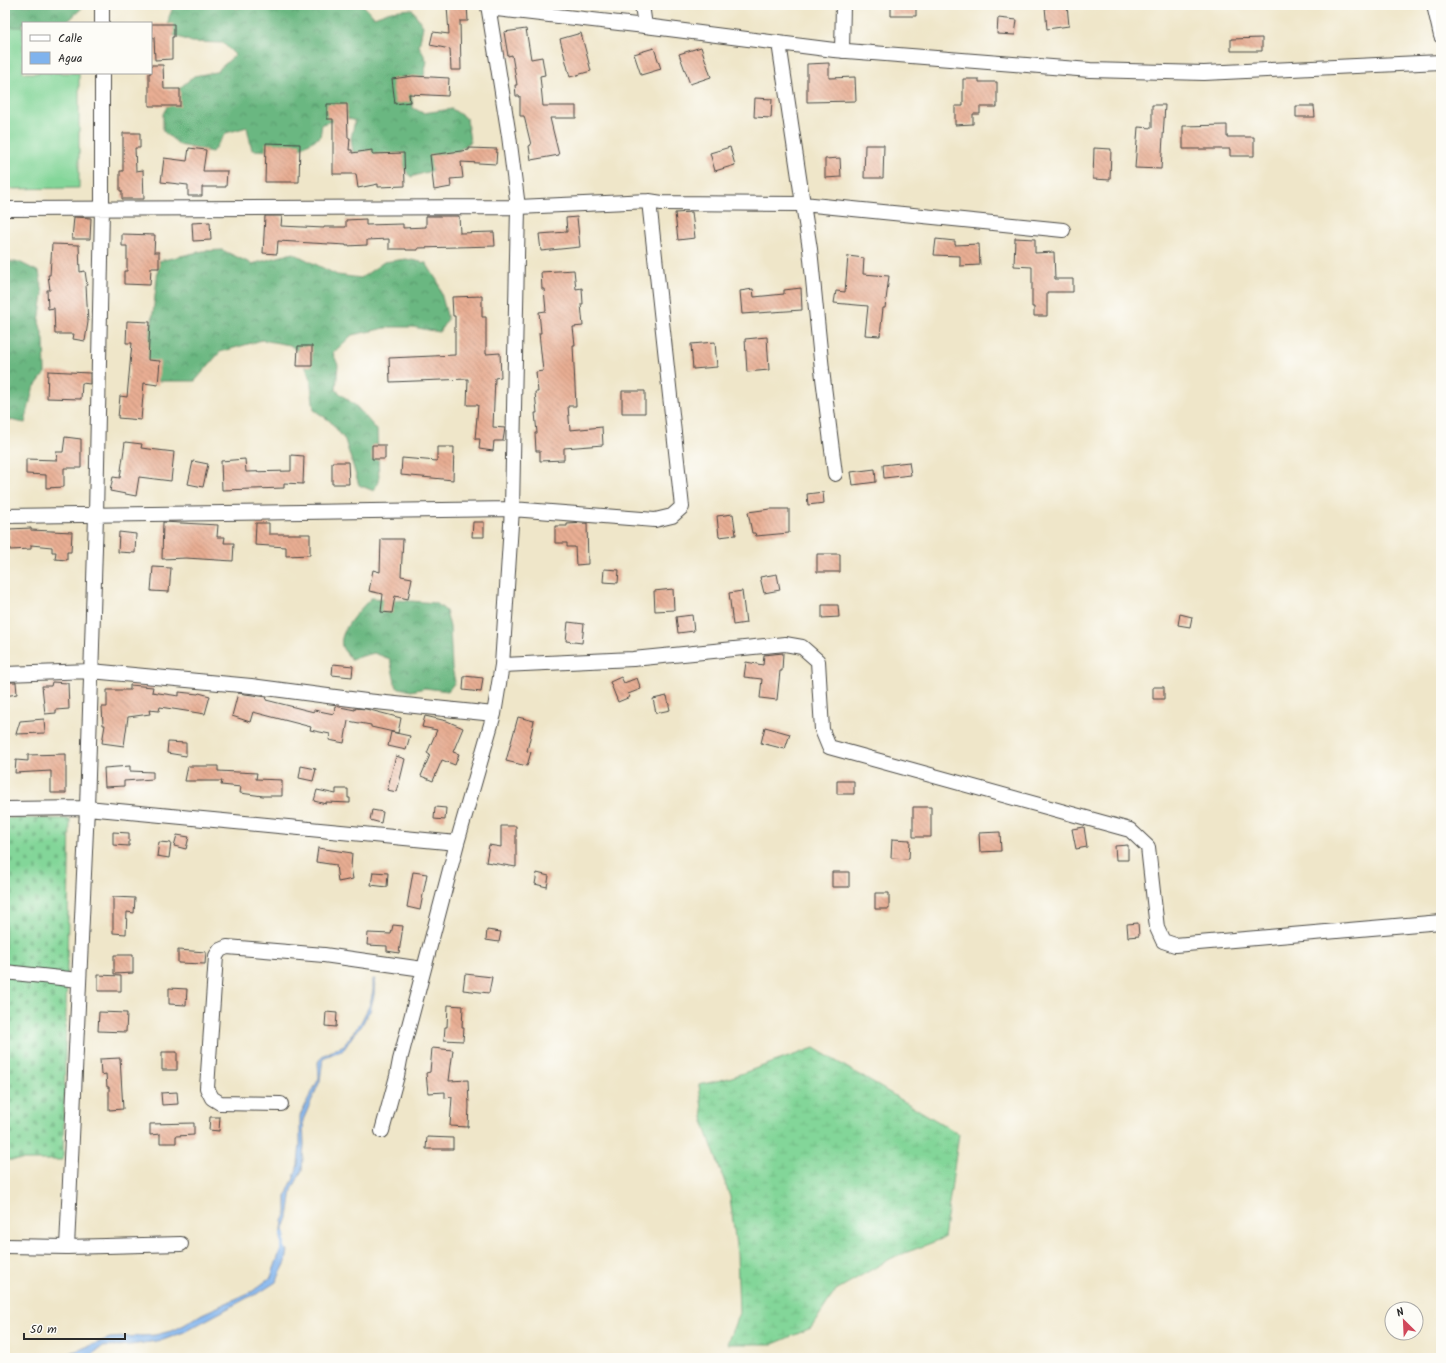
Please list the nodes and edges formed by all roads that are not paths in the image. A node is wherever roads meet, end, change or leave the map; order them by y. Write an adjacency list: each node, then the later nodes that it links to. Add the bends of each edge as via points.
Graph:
1 (102, 5): 6 (street)
2 (642, 5): 7 (street)
3 (843, 5): 10 (street)
4 (1434, 5): 8 (street)
5 (488, 6): 7 (street); 15 (street)
6 (102, 22)
7 (645, 26): 9 (street)
8 (1441, 36)
9 (779, 43): 10 (street); 14 (street)
10 (842, 51): 11 (street, via 1090,70 1204,73)
11 (1441, 62)
12 (102, 74): 16 (street)
13 (649, 201): 14 (street); 15 (street); 20 (street, via 682,507 672,516 655,520)
14 (803, 204): 18 (street); 19 (street)
15 (518, 207): 16 (street); 20 (street)
16 (102, 208): 17 (street); 21 (street)
17 (5, 209)
18 (1063, 230)
19 (835, 474)
20 (512, 509): 21 (street); 23 (street)
21 (96, 515): 22 (street); 24 (street)
22 (5, 516)
23 (502, 665): 26 (street); 30 (street, via 633,658 785,644 802,647 818,661 822,730 829,747 1130,830 1148,846 1157,928 1163,941 1175,945)
24 (91, 671): 25 (street); 26 (street, via 252,686); 27 (street)
25 (5, 674)
26 (494, 714): 29 (street)
27 (87, 808): 28 (street); 29 (street); 33 (street)
28 (5, 809)
29 (457, 843): 31 (street)
30 (1441, 922)
31 (423, 969): 34 (street, via 324,955 227,947 220,950 216,956 207,1088 212,1098 220,1103); 35 (street)
32 (5, 972): 33 (street)
33 (79, 980): 38 (street)
34 (280, 1104)
35 (382, 1131)
36 (181, 1244): 38 (street)
37 (5, 1246): 38 (street)
38 (67, 1247)

